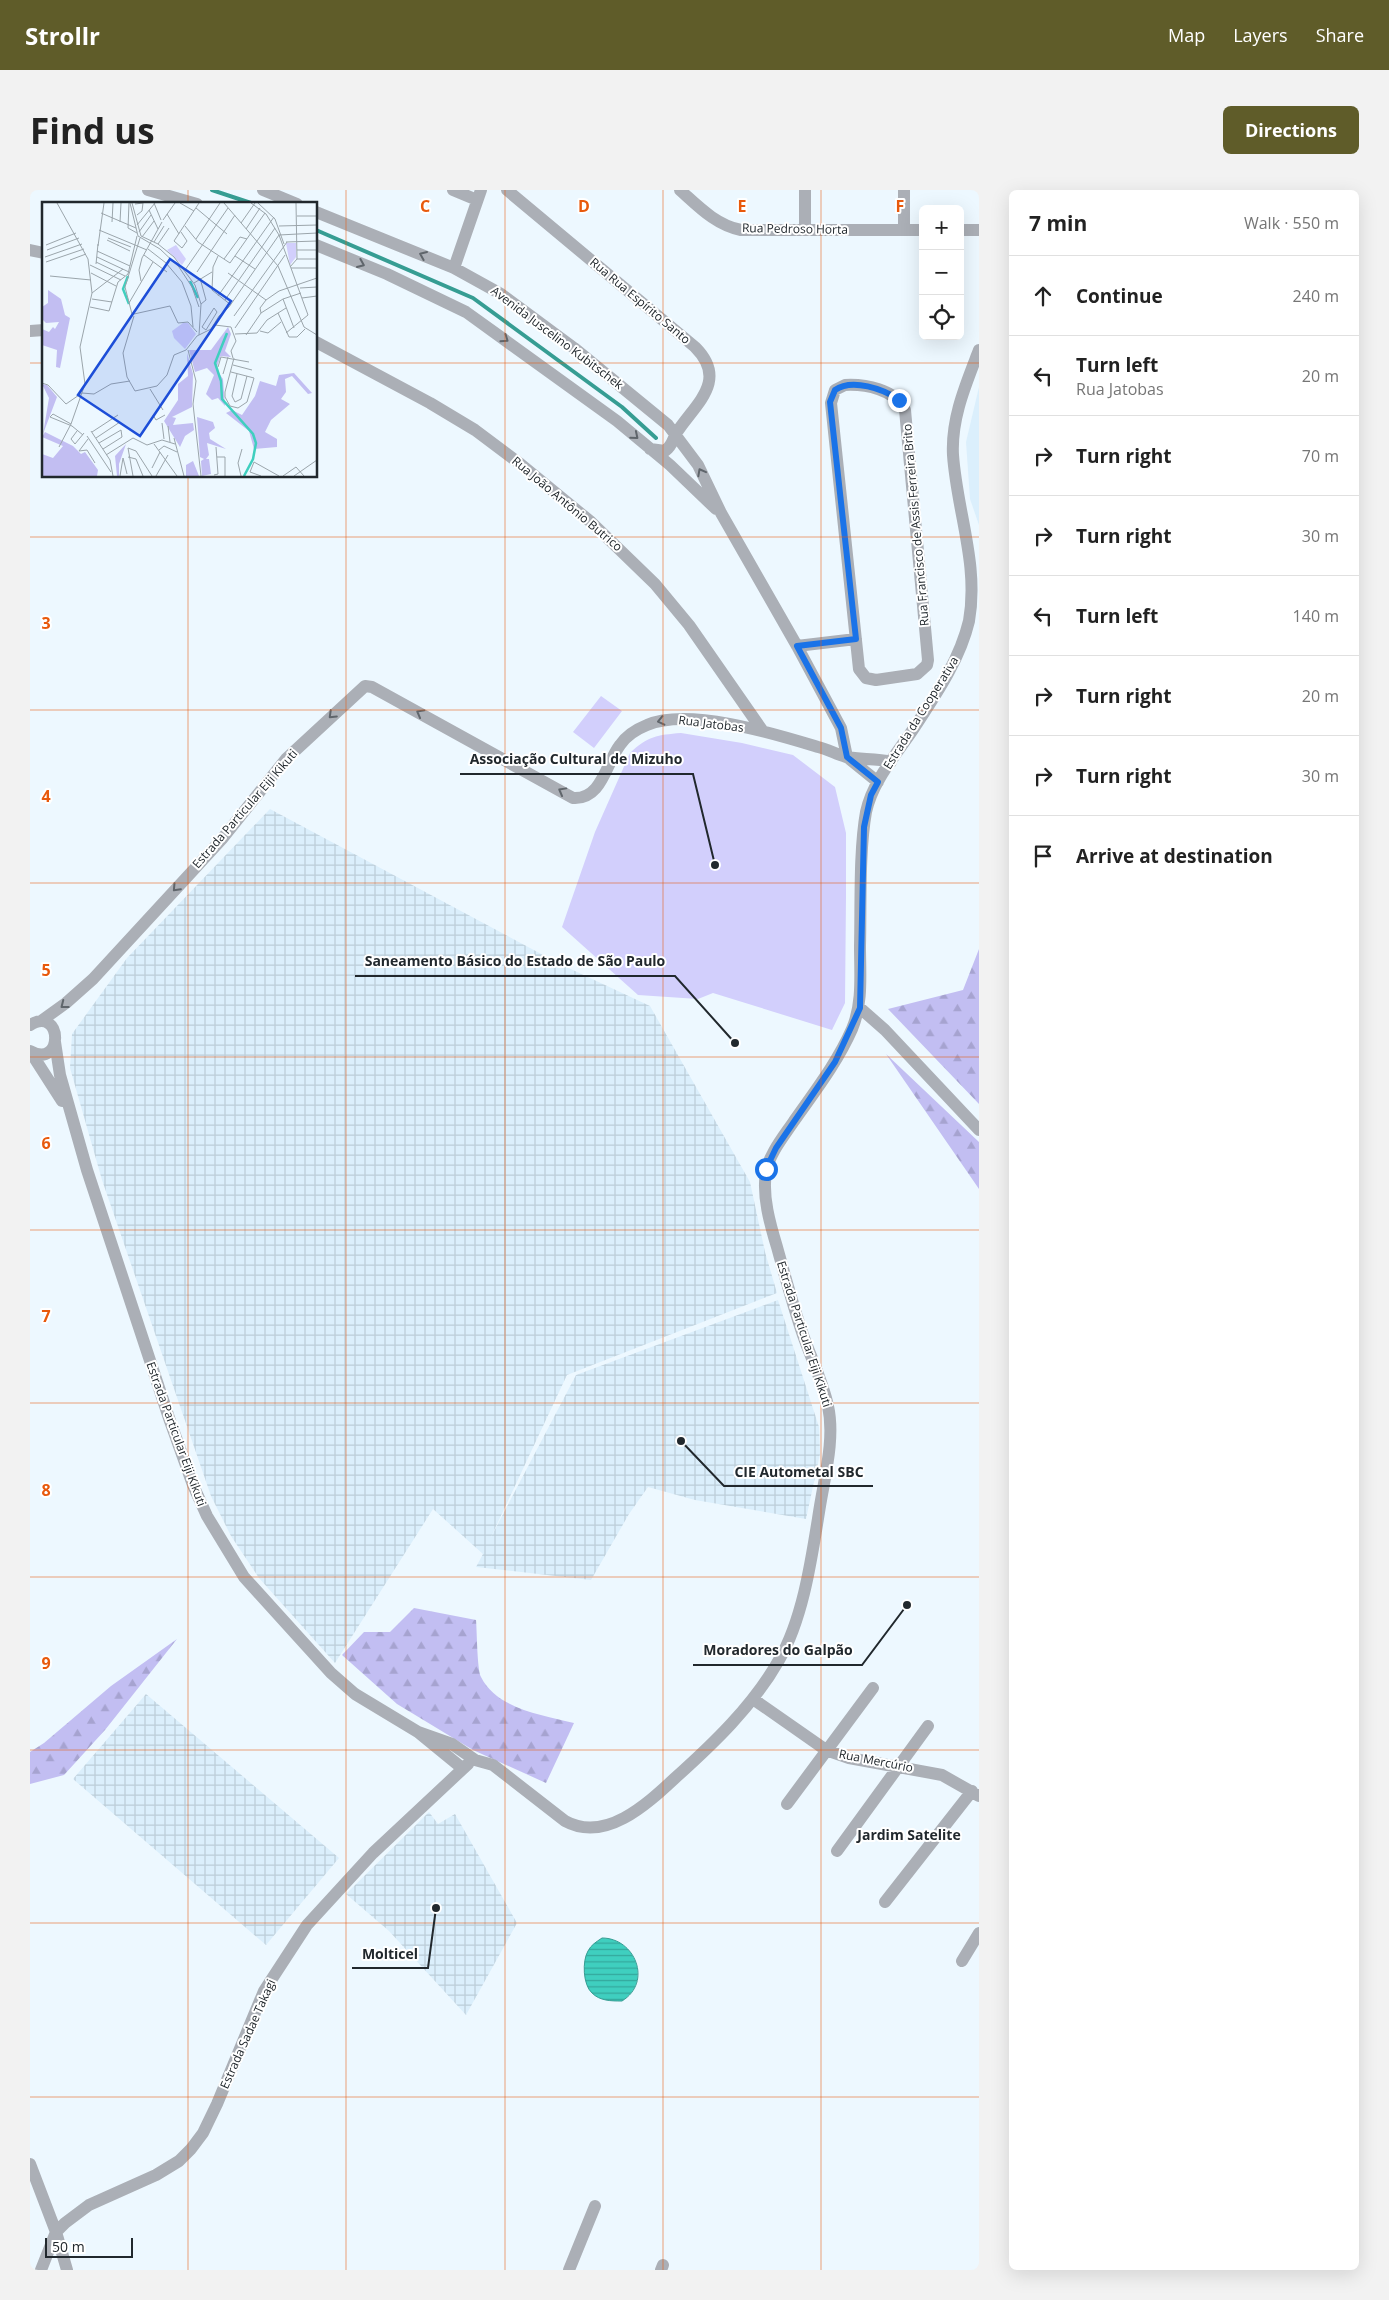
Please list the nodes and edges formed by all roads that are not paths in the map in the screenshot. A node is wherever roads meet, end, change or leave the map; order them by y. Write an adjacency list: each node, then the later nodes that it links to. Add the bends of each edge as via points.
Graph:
1 (148, 190): 9 (street)
2 (453, 190): 8 (street)
3 (507, 190): 21 (street, Rua Rua Espírito Santo, via 702,355 709,375 707,392)
4 (680, 190): 12 (street, Rua Pedroso Horta, via 728,227 741,230)
5 (805, 190): 12 (street)
6 (904, 190): 13 (street)
7 (270, 191): 10 (street)
8 (479, 195): 18 (street)
9 (190, 202)
10 (293, 202)
11 (318, 213): 18 (street, Avenida Juscelino Kubitschek, one-way to 11)
12 (805, 229): 13 (street, Rua Pedroso Horta)
13 (904, 230): 14 (street, Rua Pedroso Horta)
14 (919, 230)
15 (964, 230): 16 (street)
16 (979, 230)
17 (318, 246): 22 (street, Avenida Juscelino Kubitschek, one-way to 22, via 466,312 609,415)
18 (454, 268): 21 (street, Avenida Juscelino Kubitschek, via 517,305 647,406)
19 (318, 343): 27 (street, Rua João Antônio Butrico, via 475,430 591,522 655,584 689,625)
20 (979, 350): 24 (street, Estrada da Cooperativa, via 953,431 953,456)
21 (676, 433): 22 (street, Rua Rua Espírito Santo, via 672,446 665,451); 23 (street, Avenida Juscelino Kubitschek, one-way to 21, via 698,465)
22 (650, 449): 23 (street, Avenida Juscelino Kubitschek)
23 (721, 513): 26 (street, Avenida Juscelino Kubitschek)
24 (976, 557): 29 (street, Estrada da Cooperativa, via 973,600 960,650)
25 (856, 639): 25 (street, Rua Francisco de Assis Ferreira Brito, via 830,402 832,394 844,385 872,388 892,395 905,410 927,666 917,674 876,680 866,678 859,669); 26 (street)
26 (797, 646): 28 (street, Avenida Juscelino Kubitschek, via 841,728)
27 (762, 730): 28 (street, Rua Jatobas); 30 (street, Rua Jatobas, one-way to 30, via 682,719 648,725 620,744)
28 (847, 757): 29 (street, Rua Jatobas); 31 (street, Rua Jatobas)
29 (891, 762): 31 (street, Estrada da Cooperativa)
30 (601, 780): 33 (street, Estrada Particular Eiji Kikuti, one-way to 33, via 588,796 573,798 365,686 286,759 222,839 93,979 66,1003)
31 (878, 782): 32 (street, Estrada Particular Eiji Kikuti, via 871,795 864,827)
32 (860, 1008): 37 (street, via 885,1030); 39 (street, Estrada Particular Eiji Kikuti, via 835,1062 776,1148 766,1169 773,1233 790,1297 828,1405 831,1430 814,1541 797,1616 780,1659)
33 (34, 1023): 34 (street, via 53,1028)
34 (55, 1042): 35 (street, via 45,1053); 36 (street, Estrada Particular Eiji Kikuti)
35 (30, 1051): 36 (street, Estrada Particular Eiji Kikuti)
36 (71, 1117): 41 (street, Estrada Particular Eiji Kikuti, via 170,1421 207,1516 244,1576 331,1673 355,1694)
37 (979, 1130)
38 (873, 1688): 42 (street)
39 (753, 1698): 42 (street, Rua Mercúrio); 43 (street, Estrada Particular Eiji Kikuti, via 667,1786 640,1808 608,1825 592,1828 575,1826 504,1772)
40 (928, 1726): 45 (street)
41 (418, 1732): 43 (street, Estrada Particular Eiji Kikuti, via 452,1744); 44 (street, Estrada Particular Eiji Kikuti)
42 (826, 1750): 45 (street, Rua Mercúrio); 47 (street)
43 (475, 1760): 44 (street, Estrada Sadae Takagi)
44 (462, 1768): 55 (street, Estrada Sadae Takagi, via 373,1853 307,1925 264,1991 217,2104 191,2149 156,2175 89,2205)
45 (898, 1768): 46 (street, Rua Mercúrio, via 942,1775); 48 (street)
46 (975, 1793): 49 (street)
47 (787, 1804)
48 (837, 1851)
49 (885, 1902)
50 (979, 1933): 51 (street)
51 (974, 1953): 52 (street)
52 (962, 1961)
53 (30, 2164): 55 (street)
54 (595, 2206): 58 (street)
55 (56, 2232): 56 (street, Estrada Sadae Takagi); 57 (street)
56 (41, 2270)
57 (66, 2270)
58 (569, 2270)

